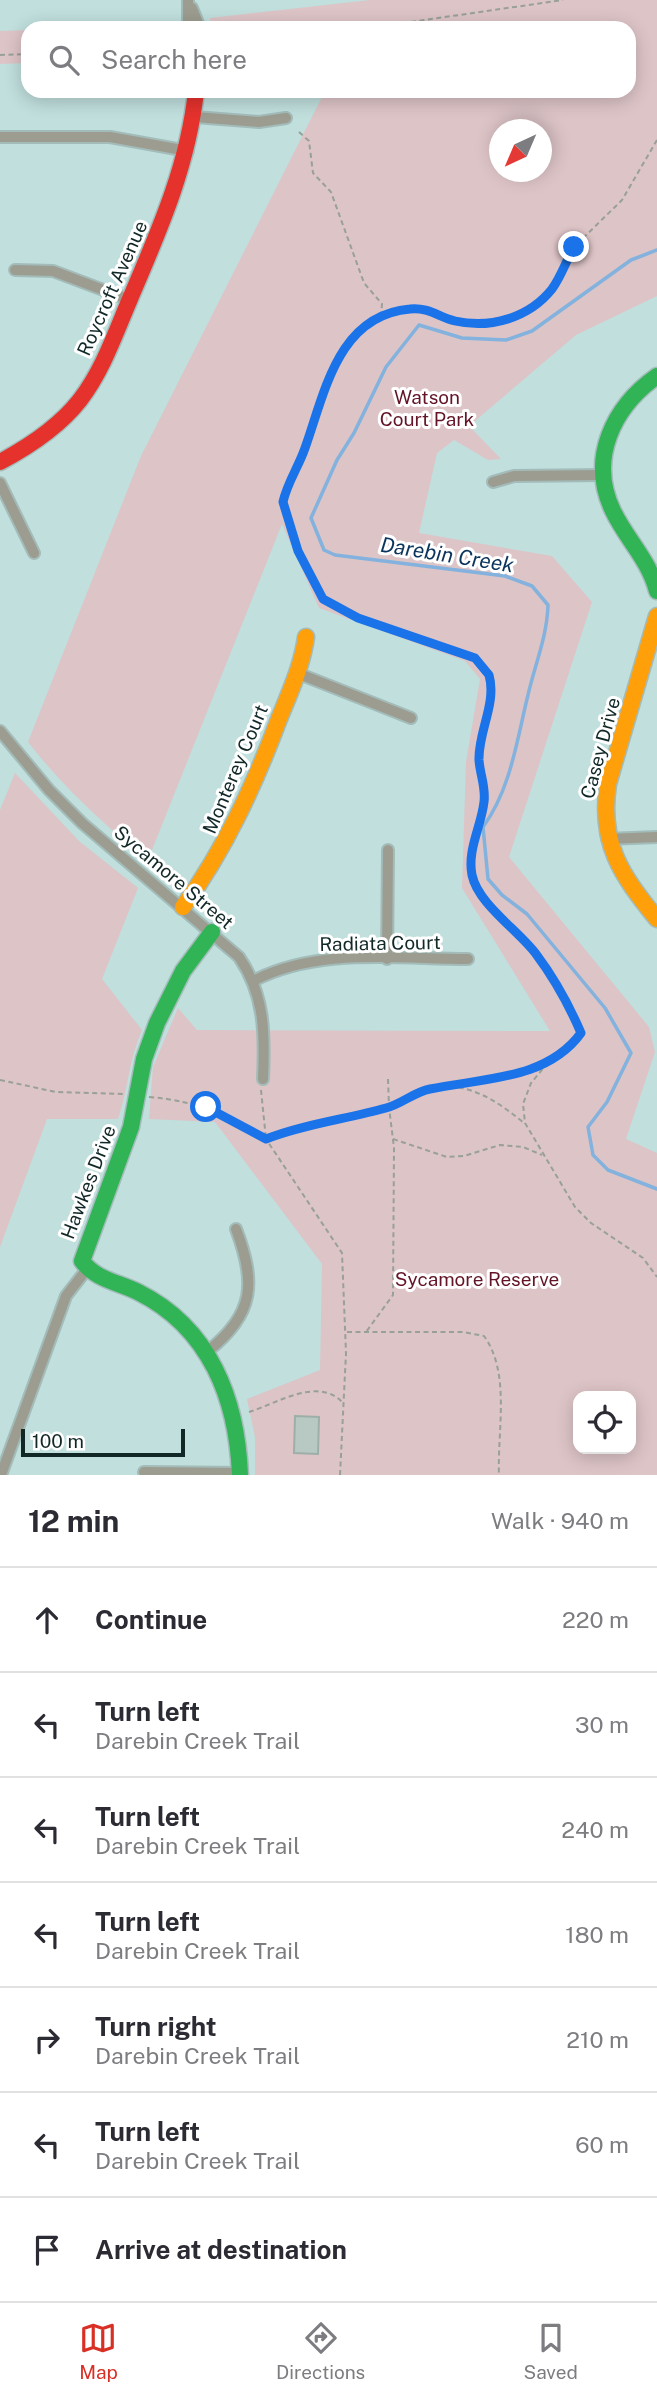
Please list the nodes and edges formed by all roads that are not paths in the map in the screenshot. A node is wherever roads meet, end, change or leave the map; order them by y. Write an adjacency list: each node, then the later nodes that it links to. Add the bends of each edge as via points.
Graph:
1 (188, 1): 2 (street); 3 (street)
2 (188, 21)
3 (197, 21)
4 (196, 98): 5 (street, Roycroft Avenue)
5 (195, 117): 6 (street, via 260,122); 8 (street, Roycroft Avenue)
6 (286, 118)
7 (0, 136): 8 (street, via 110,137)
8 (188, 151): 10 (street, Roycroft Avenue, via 179,185)
9 (15, 270): 10 (street, via 54,271)
10 (130, 300): 12 (street, Roycroft Avenue, via 100,368 80,399 40,439)
11 (657, 376): 13 (street, via 629,397 610,426)
12 (0, 462)
13 (603, 475): 14 (street, via 514,476); 17 (street, via 612,510 646,560)
14 (494, 482)
15 (0, 483): 16 (street)
16 (34, 553)
17 (657, 591)
18 (657, 616): 24 (street, Casey Drive, via 608,784 604,809)
19 (306, 637): 20 (street, Monterey Court)
20 (297, 673): 21 (street); 26 (street, Monterey Court, via 244,810 216,863)
21 (411, 718)
22 (0, 731): 26 (street, Sycamore Street, via 65,807)
23 (657, 837): 24 (street)
24 (607, 839): 27 (street, Casey Drive, via 623,877)
25 (388, 850): 29 (street)
26 (183, 907): 28 (street, Sycamore Street)
27 (657, 919)
28 (212, 932): 31 (street, Sycamore Street, via 239,957); 34 (street, Hawkes Drive, via 164,1007 144,1059 131,1127 83,1255)
29 (387, 959): 30 (street, Radiata Court); 31 (street, Radiata Court, via 318,960 278,969)
30 (468, 959)
31 (253, 981): 32 (street, Sycamore Street, via 262,1013)
32 (264, 1079)
33 (236, 1228): 35 (street, via 249,1271 247,1299 236,1324)
34 (87, 1269): 35 (street, Hawkes Drive, via 154,1301); 38 (street, via 66,1296)
35 (208, 1351): 37 (street, Hawkes Drive, via 236,1416)
36 (144, 1472): 37 (street)
37 (240, 1474)
38 (1, 1475)

